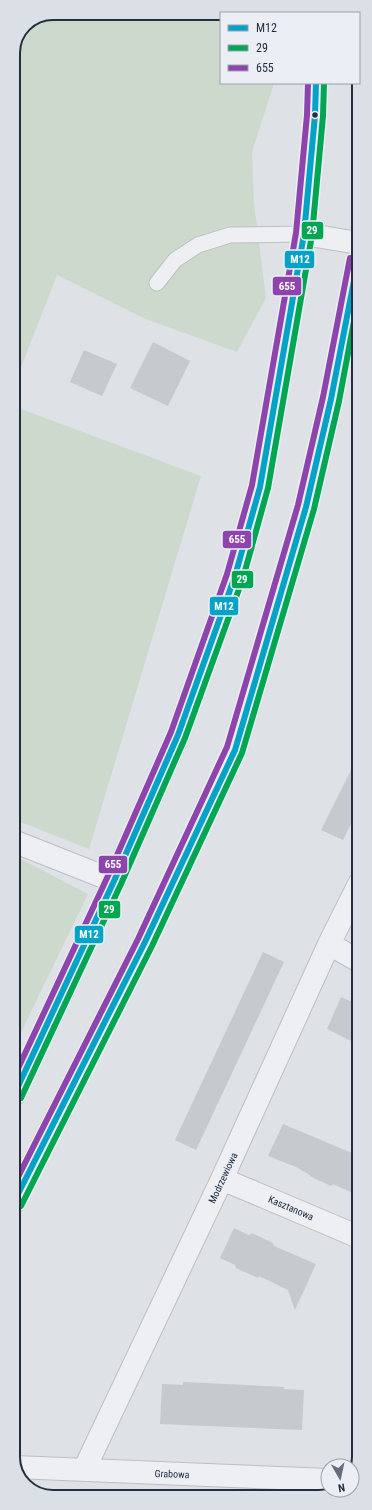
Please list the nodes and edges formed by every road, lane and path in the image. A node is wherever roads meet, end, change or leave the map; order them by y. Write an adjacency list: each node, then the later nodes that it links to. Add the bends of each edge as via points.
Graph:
1 (316, 84): 2 (main road)
2 (304, 234): 3 (street); 4 (lane, via 230,235 198,245 175,260); 7 (main road, via 260,487 236,576 178,735)
3 (352, 242)
4 (157, 283)
5 (352, 291): 13 (main road, via 306,507 234,750 145,942)
6 (20, 844): 7 (street)
7 (114, 881): 11 (main road)
8 (352, 898): 9 (street, Modrzewiowa)
9 (329, 944): 10 (street); 12 (street, Modrzewiowa)
10 (352, 957)
11 (20, 1082)
12 (222, 1179): 14 (street, Kasztanowa); 16 (street, Modrzewiowa)
13 (20, 1190)
14 (352, 1235)
15 (22, 1467): 16 (street, Grabowa)
16 (84, 1470): 17 (street, Grabowa)
17 (320, 1480)

